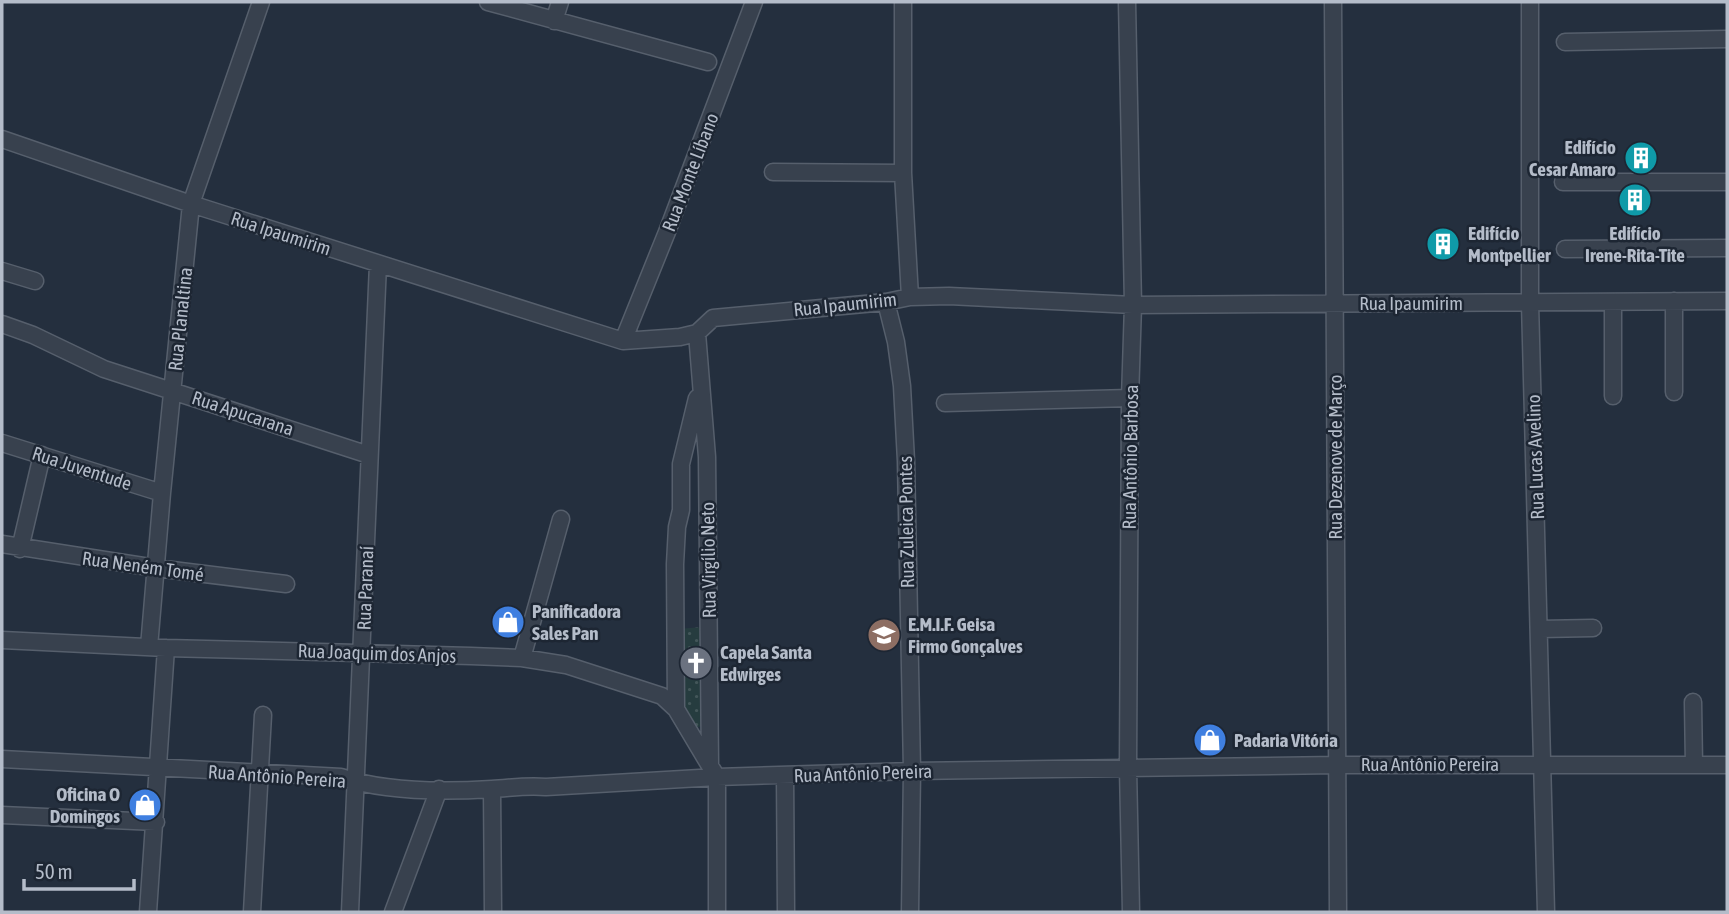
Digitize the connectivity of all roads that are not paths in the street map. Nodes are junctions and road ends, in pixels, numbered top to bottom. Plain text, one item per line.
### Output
1 (261, 2) edge
2 (488, 2) edge
3 (560, 2) edge
4 (754, 2) edge
5 (902, 2) edge
6 (1127, 2) edge
7 (1333, 2) edge
8 (1530, 2) edge
9 (554, 21) junction
10 (1727, 39) edge
11 (1565, 42) dead end
12 (708, 62) dead end
13 (2, 139) edge
14 (773, 172) dead end
15 (903, 173) junction
16 (1563, 182) dead end
17 (1727, 182) edge
18 (191, 204) junction
19 (1727, 248) edge
20 (1565, 249) dead end
21 (378, 264) junction
22 (2, 271) edge
23 (35, 281) dead end
24 (910, 297) junction
25 (1674, 301) junction
26 (1727, 301) edge
27 (886, 302) junction
28 (1613, 302) junction
29 (1334, 303) junction
30 (1530, 303) junction
31 (1133, 305) junction
32 (2, 324) edge
33 (697, 332) junction
34 (623, 341) junction
35 (700, 384) junction
36 (172, 390) junction
37 (1674, 391) dead end
38 (1613, 396) dead end
39 (1130, 398) junction
40 (945, 403) dead end
41 (2, 443) edge
42 (41, 455) junction
43 (369, 455) junction
44 (162, 493) junction
45 (561, 520) dead end
46 (2, 544) edge
47 (20, 549) junction
48 (156, 568) junction
49 (286, 584) dead end
50 (1593, 628) dead end
51 (1540, 629) junction
52 (2, 640) edge
53 (149, 647) junction
54 (166, 648) junction
55 (363, 652) junction
56 (522, 658) junction
57 (1692, 702) dead end
58 (676, 709) junction
59 (263, 715) dead end
60 (2, 760) edge
61 (1544, 764) junction
62 (1338, 765) junction
63 (1694, 765) junction
64 (1727, 765) edge
65 (159, 768) junction
66 (1128, 768) junction
67 (714, 771) junction
68 (912, 771) junction
69 (258, 774) junction
70 (785, 775) junction
71 (357, 783) junction
72 (439, 789) junction
73 (492, 789) junction
74 (2, 815) edge
75 (156, 822) junction
76 (148, 912) edge
77 (252, 912) edge
78 (350, 912) edge
79 (393, 912) edge
80 (493, 912) edge
81 (717, 912) edge
82 (786, 912) edge
83 (910, 912) edge
84 (1130, 912) edge
85 (1338, 912) edge
86 (1546, 912) edge

1 - 18 street, Rua Planaltina
2 - 9 street
3 - 9 street
4 - 34 street, Rua Monte Líbano
5 - 15 street
6 - 31 street, Rua Antônio Barbosa
7 - 29 street, Rua Dezenove de Março
8 - 30 street, Rua Lucas Avelino
9 - 12 street
10 - 11 street
13 - 18 street, Rua Ipaumirim
14 - 15 street
15 - 24 street
16 - 17 street
18 - 21 street, Rua Ipaumirim
18 - 36 street, Rua Planaltina
19 - 20 street
21 - 34 street, Rua Ipaumirim
21 - 43 street, Rua Paranaí
22 - 23 street
24 - 27 street, Rua Ipaumirim
24 - 31 street, Rua Ipaumirim
25 - 26 street, Rua Ipaumirim
25 - 28 street, Rua Ipaumirim
25 - 37 street
27 - 33 street, Rua Ipaumirim
27 - 68 street, Rua Zuleica Pontes
28 - 30 street, Rua Ipaumirim
28 - 38 street
29 - 30 street, Rua Ipaumirim
29 - 31 street, Rua Ipaumirim
29 - 62 street, Rua Dezenove de Março
30 - 51 street, Rua Lucas Avelino
31 - 39 street, Rua Antônio Barbosa
32 - 36 street, Rua Apucarana
33 - 34 street, Rua Ipaumirim
33 - 35 street, Rua Virgílio Neto
35 - 58 street
35 - 67 street, Rua Virgílio Neto
36 - 43 street, Rua Apucarana
36 - 44 street, Rua Planaltina
39 - 40 street
39 - 66 street, Rua Antônio Barbosa
41 - 42 street, Rua Juventude
42 - 44 street, Rua Juventude
42 - 47 street
43 - 55 street, Rua Paranaí
44 - 48 street, Rua Planaltina
45 - 56 street
46 - 47 street, Rua Neném Tomé
47 - 48 street, Rua Neném Tomé
48 - 49 street, Rua Neném Tomé
48 - 53 street, Rua Planaltina
50 - 51 street
51 - 61 street, Rua Lucas Avelino
52 - 53 street, Rua Joaquim dos Anjos
53 - 54 street, Rua Joaquim dos Anjos
54 - 55 street, Rua Joaquim dos Anjos
54 - 65 street
55 - 56 street, Rua Joaquim dos Anjos
55 - 71 street, Rua Paranaí
56 - 58 street, Rua Joaquim dos Anjos
57 - 63 street
58 - 67 street, Rua Joaquim dos Anjos
59 - 69 street
60 - 65 street, Rua Antônio Pereira
61 - 62 street, Rua Antônio Pereira
61 - 63 street, Rua Antônio Pereira
61 - 86 street, Rua Lucas Avelino
62 - 66 street, Rua Antônio Pereira
62 - 85 street, Rua Dezenove de Março
63 - 64 street, Rua Antônio Pereira
65 - 69 street, Rua Antônio Pereira
65 - 75 street
66 - 68 street, Rua Antônio Pereira
66 - 84 street, Rua Antônio Barbosa
67 - 70 street, Rua Antônio Pereira
67 - 73 street, Rua Antônio Pereira
67 - 81 street, Rua Virgílio Neto
68 - 70 street, Rua Antônio Pereira
68 - 83 street, Rua Zuleica Pontes
69 - 71 street, Rua Antônio Pereira
69 - 77 street
70 - 82 street
71 - 72 street, Rua Antônio Pereira
71 - 78 street, Rua Paranaí
72 - 73 street, Rua Antônio Pereira
72 - 79 street
73 - 80 street
74 - 75 street
75 - 76 street

